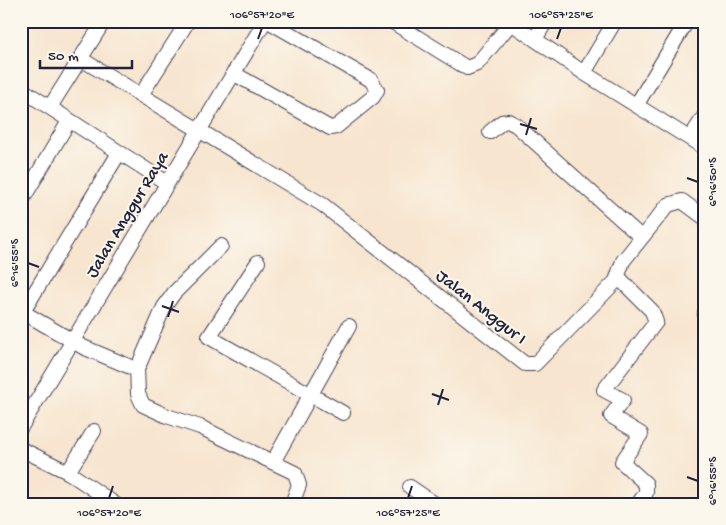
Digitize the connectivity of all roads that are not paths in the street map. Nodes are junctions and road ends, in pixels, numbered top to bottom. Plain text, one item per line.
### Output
1 (104, 21) edge
2 (188, 21) edge
3 (264, 21) edge
4 (268, 21) edge
5 (392, 21) edge
6 (546, 21) edge
7 (615, 21) edge
8 (687, 21) edge
9 (509, 22) edge
10 (535, 38) junction
11 (81, 59) junction
12 (233, 73) junction
13 (584, 73) junction
14 (21, 89) edge
15 (141, 95) junction
16 (637, 104) junction
17 (50, 107) junction
18 (705, 115) edge
19 (69, 122) junction
20 (198, 130) junction
21 (490, 132) dead end
22 (690, 138) junction
23 (705, 148) edge
24 (119, 153) junction
25 (167, 183) junction
26 (21, 202) edge
27 (705, 218) edge
28 (641, 237) junction
29 (221, 246) dead end
30 (258, 262) dead end
31 (618, 277) junction
32 (22, 312) edge
33 (350, 326) dead end
34 (72, 341) junction
35 (137, 367) junction
36 (312, 394) junction
37 (343, 413) dead end
38 (21, 427) edge
39 (94, 431) dead end
40 (21, 449) edge
41 (273, 462) junction
42 (68, 472) junction
43 (410, 487) dead end
44 (115, 504) edge
45 (292, 504) edge
46 (435, 504) edge
47 (638, 504) edge

1 - 11 street
2 - 15 street
3 - 12 street, Jalan Anggur Raya
4 - 12 street
5 - 9 street
6 - 10 street
7 - 13 street
8 - 16 street
9 - 10 street
10 - 13 street
11 - 15 street, Jalan Anggur I
11 - 17 street
12 - 20 street, Jalan Anggur Raya
13 - 16 street
14 - 17 street
15 - 20 street, Jalan Anggur I
16 - 22 street
17 - 19 street
18 - 22 street
19 - 24 street
19 - 26 street
20 - 25 street, Jalan Anggur Raya
20 - 31 street, Jalan Anggur I
21 - 28 street
22 - 23 street
24 - 25 street
24 - 32 street
25 - 34 street, Jalan Anggur Raya
27 - 28 street, Jalan Anggur I
28 - 31 street, Jalan Anggur I
29 - 35 street
30 - 36 street
31 - 47 street
32 - 34 street
33 - 36 street
34 - 35 street
34 - 38 street, Jalan Anggur Raya
35 - 41 street
36 - 37 street
36 - 41 street
39 - 42 street
40 - 42 street
41 - 45 street
42 - 44 street
43 - 46 street

